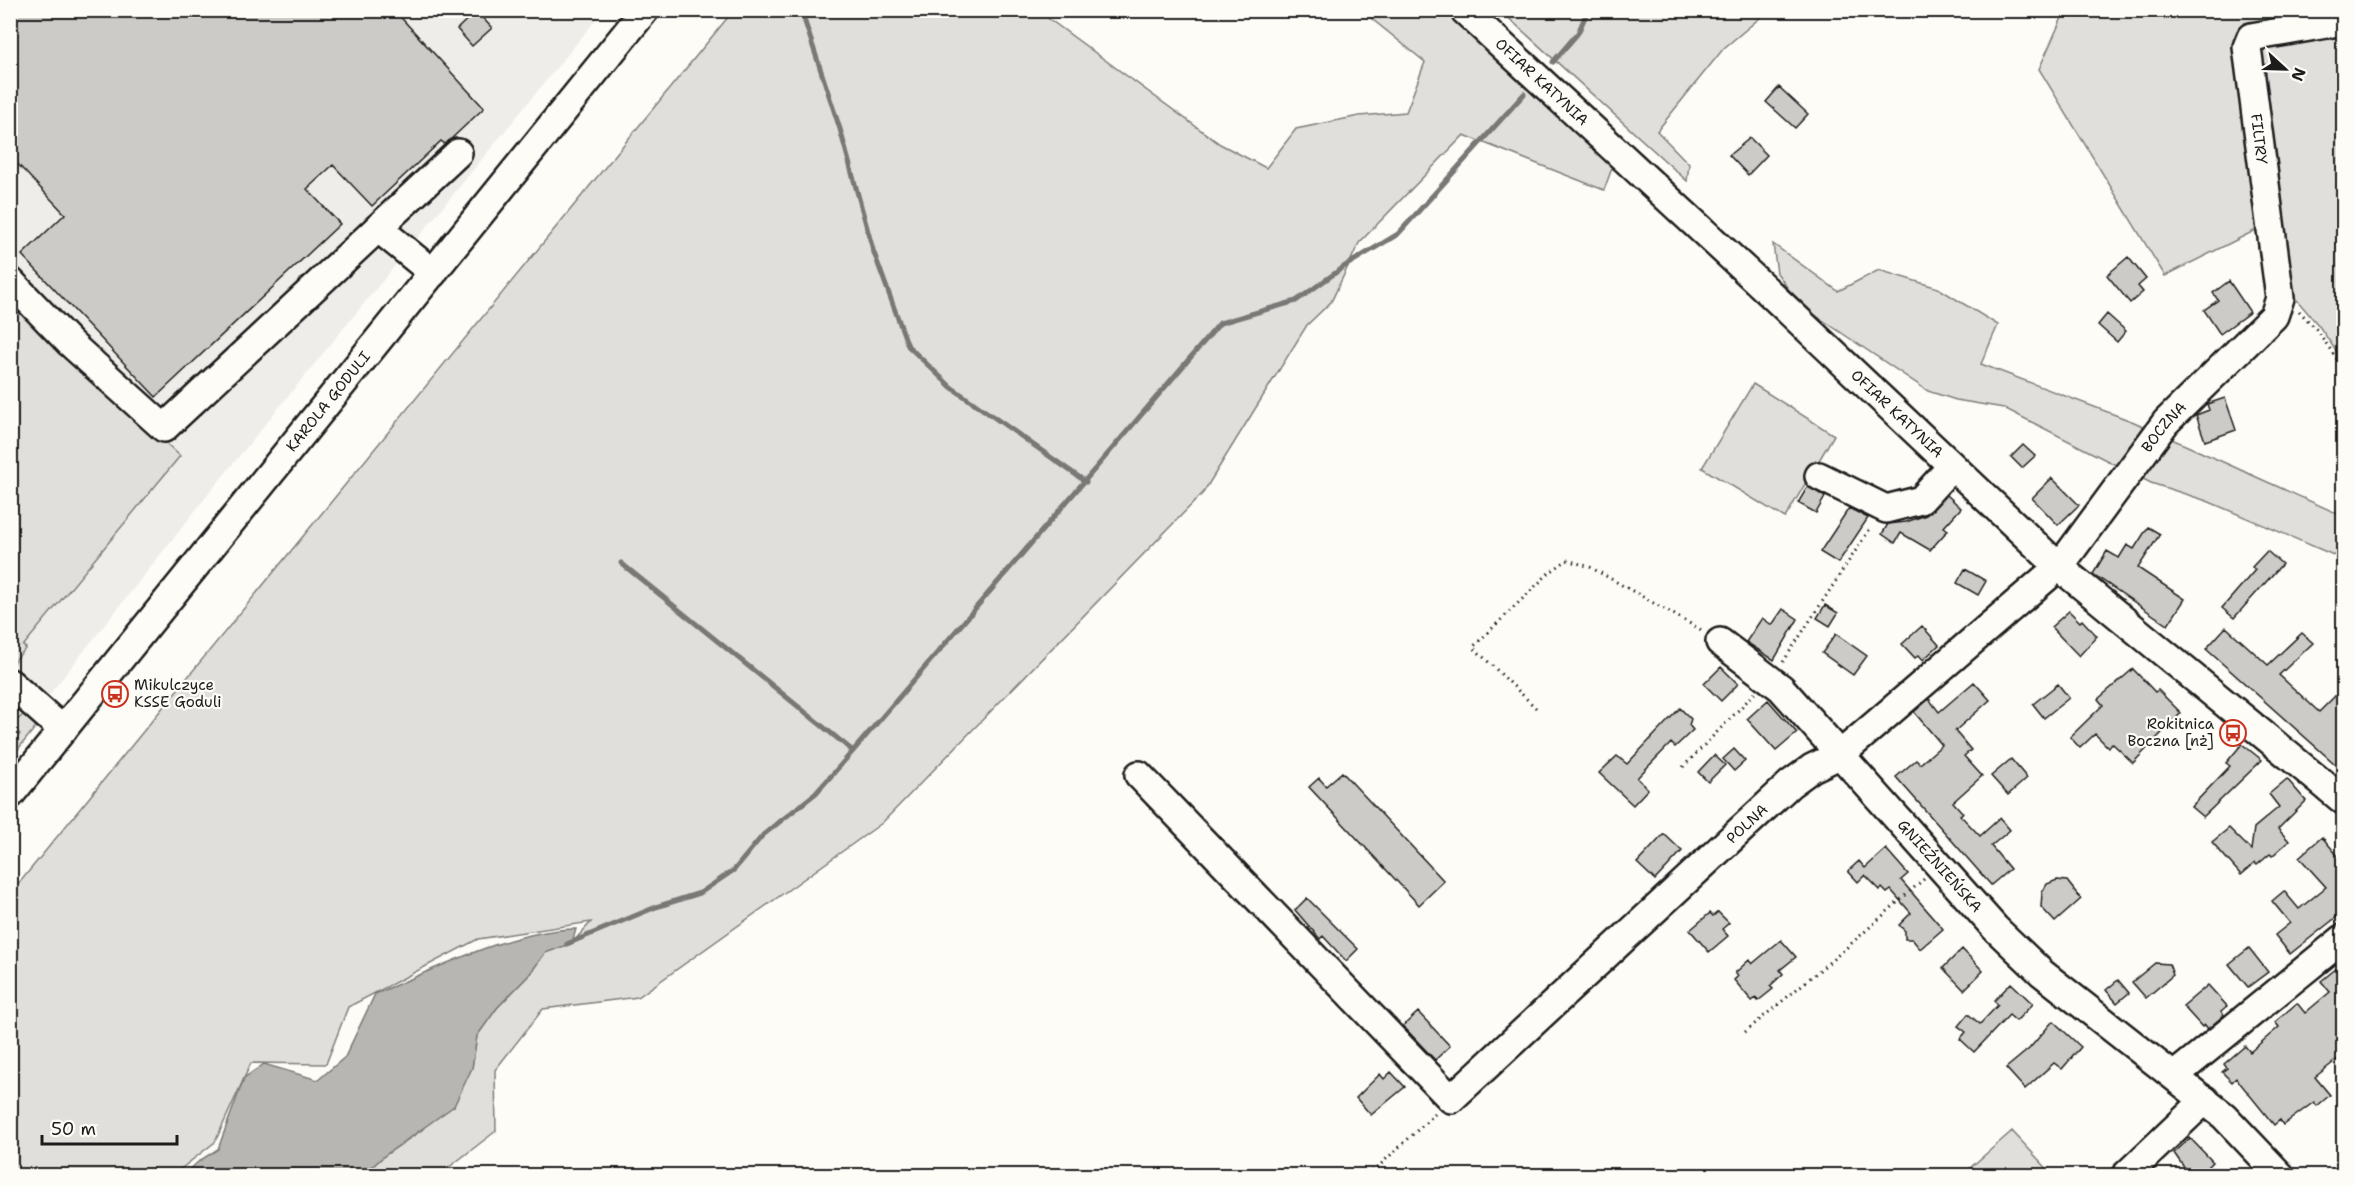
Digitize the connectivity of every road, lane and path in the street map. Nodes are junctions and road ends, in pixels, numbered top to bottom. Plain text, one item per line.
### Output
1 (645, 10) edge
2 (1464, 10) edge
3 (2334, 23) edge
4 (458, 153) dead end
5 (378, 228) junction
6 (433, 273) junction
7 (10, 281) edge
8 (2280, 298) junction
9 (2343, 369) edge
10 (1951, 467) junction
11 (1819, 476) dead end
12 (1886, 509) junction
13 (2058, 566) junction
14 (1720, 642) joint
15 (1769, 678) junction
16 (10, 684) edge
17 (1536, 708) dead end
18 (63, 730) junction
19 (1840, 754) junction
20 (1683, 767) dead end
21 (1139, 775) dead end
22 (10, 795) edge
23 (2343, 801) edge
24 (1940, 864) junction
25 (2343, 938) edge
26 (1745, 1032) dead end
27 (2174, 1076) junction
28 (1451, 1099) junction
29 (2205, 1100) junction
30 (1368, 1176) edge
31 (2125, 1176) edge
32 (2282, 1176) edge

1 - 6 street, KAROLA GODULI
2 - 10 street, OFIAR KATYNIA
3 - 8 street, FILTRY
4 - 5 street
5 - 6 street
5 - 7 street
6 - 18 street, KAROLA GODULI
8 - 9 path
8 - 13 street, BOCZNA
10 - 12 street
10 - 13 street, OFIAR KATYNIA
11 - 12 street
12 - 15 path
13 - 19 street, POLNA
13 - 23 street, OFIAR KATYNIA
14 - 15 street, GNIEŹNIEŃSKA
14 - 17 path
15 - 19 street, GNIEŹNIEŃSKA
15 - 20 path
16 - 18 street
18 - 22 street, KAROLA GODULI
19 - 24 street, GNIEŹNIEŃSKA
19 - 28 street, POLNA
21 - 28 street
24 - 26 path
24 - 27 street, GNIEŹNIEŃSKA
25 - 27 street
27 - 29 street, GNIEŹNIEŃSKA
28 - 30 path
29 - 31 street
29 - 32 street, GNIEŹNIEŃSKA

